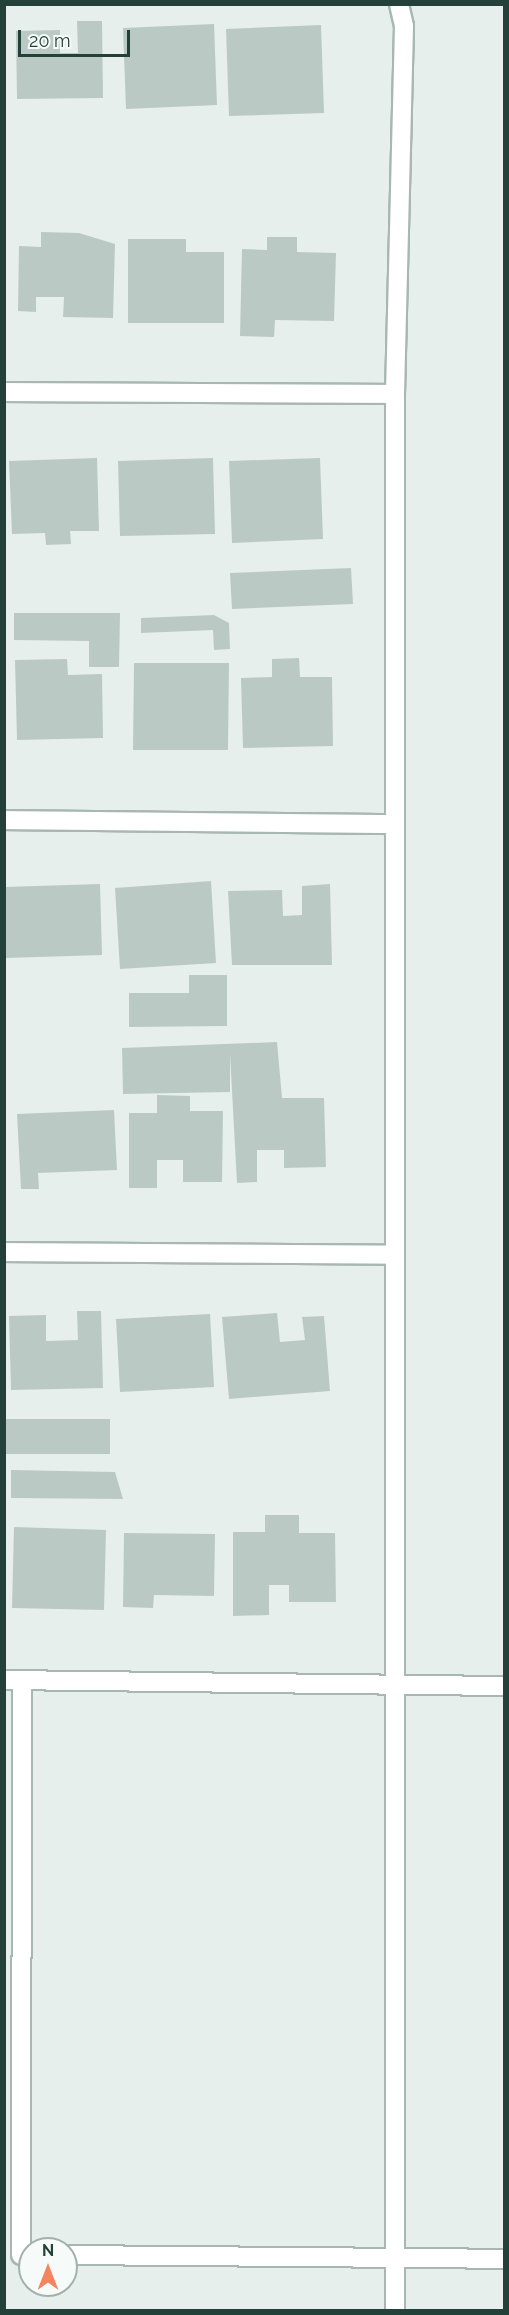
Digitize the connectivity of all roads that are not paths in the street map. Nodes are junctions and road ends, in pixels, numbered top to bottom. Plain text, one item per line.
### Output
1 (399, 4) edge
2 (4, 392) edge
3 (395, 394) junction
4 (4, 820) edge
5 (395, 824) junction
6 (4, 1252) edge
7 (395, 1255) junction
8 (13, 1681) edge
9 (395, 1684) junction
10 (504, 1686) edge
11 (18, 2255) edge
12 (78, 2255) edge
13 (395, 2257) junction
14 (504, 2259) edge
15 (395, 2310) edge

1 - 3 street
2 - 3 street
3 - 5 street
4 - 5 street
5 - 7 street
6 - 7 street
7 - 9 street
8 - 9 street
8 - 11 street
9 - 10 street
9 - 13 street
12 - 13 street
13 - 14 street
13 - 15 street

